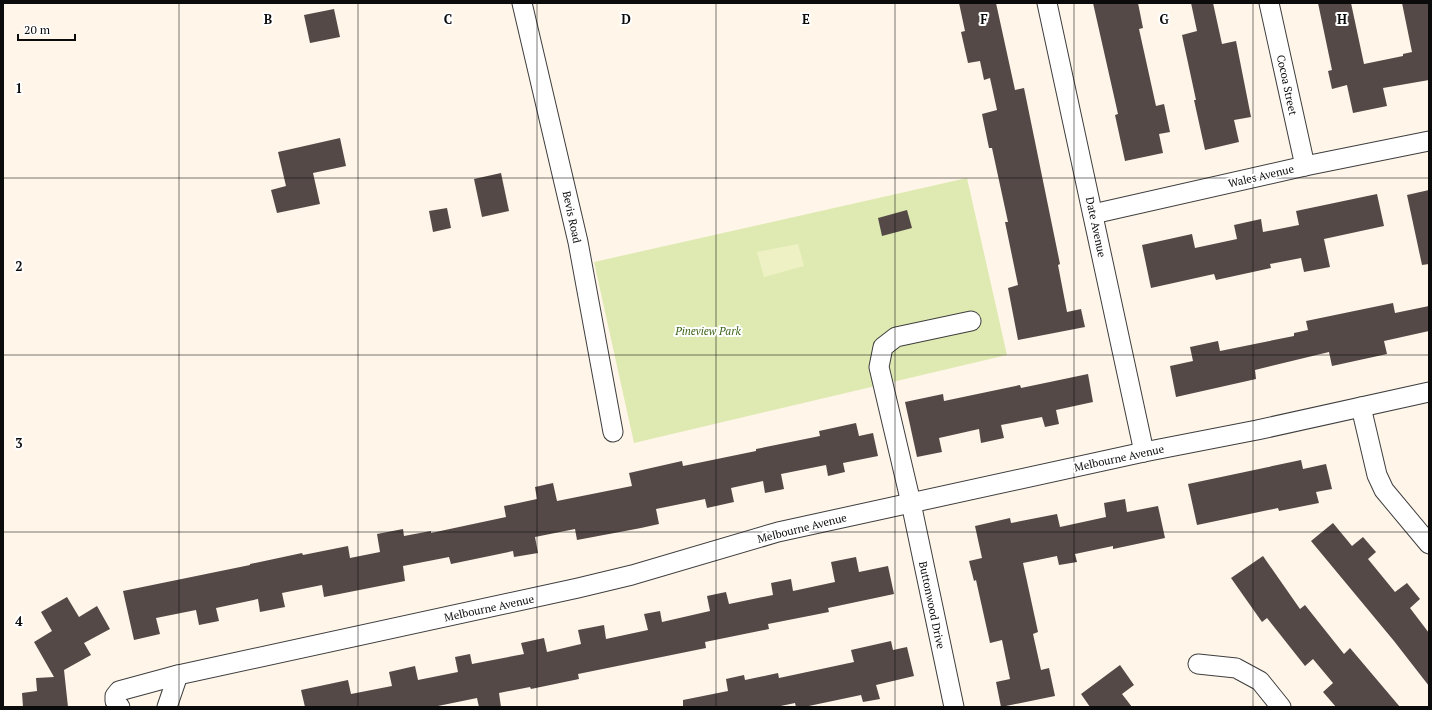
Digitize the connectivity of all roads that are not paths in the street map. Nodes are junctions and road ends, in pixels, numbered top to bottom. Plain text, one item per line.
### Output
1 (522, 3) edge
2 (1047, 3) edge
3 (1269, 3) edge
4 (1429, 141) edge
5 (1305, 166) junction
6 (1093, 214) junction
7 (971, 321) dead end
8 (1429, 392) edge
9 (1361, 407) junction
10 (613, 432) dead end
11 (1144, 452) junction
12 (910, 502) junction
13 (1429, 544) edge
14 (1198, 664) dead end
15 (178, 675) junction
16 (120, 707) edge
17 (167, 707) edge
18 (954, 707) edge
19 (1281, 707) edge

1 - 10 street, Bevis Road
2 - 6 street, Date Avenue
3 - 5 street, Cocoa Street
4 - 5 street, Wales Avenue
5 - 6 street, Wales Avenue
6 - 11 street, Date Avenue
7 - 12 street, Buttonwood Drive
8 - 9 street, Melbourne Avenue
9 - 11 street, Melbourne Avenue
9 - 13 street
11 - 12 street, Melbourne Avenue
12 - 15 street, Melbourne Avenue
12 - 18 street, Buttonwood Drive
14 - 19 street
15 - 16 street, Melbourne Avenue
15 - 17 street

